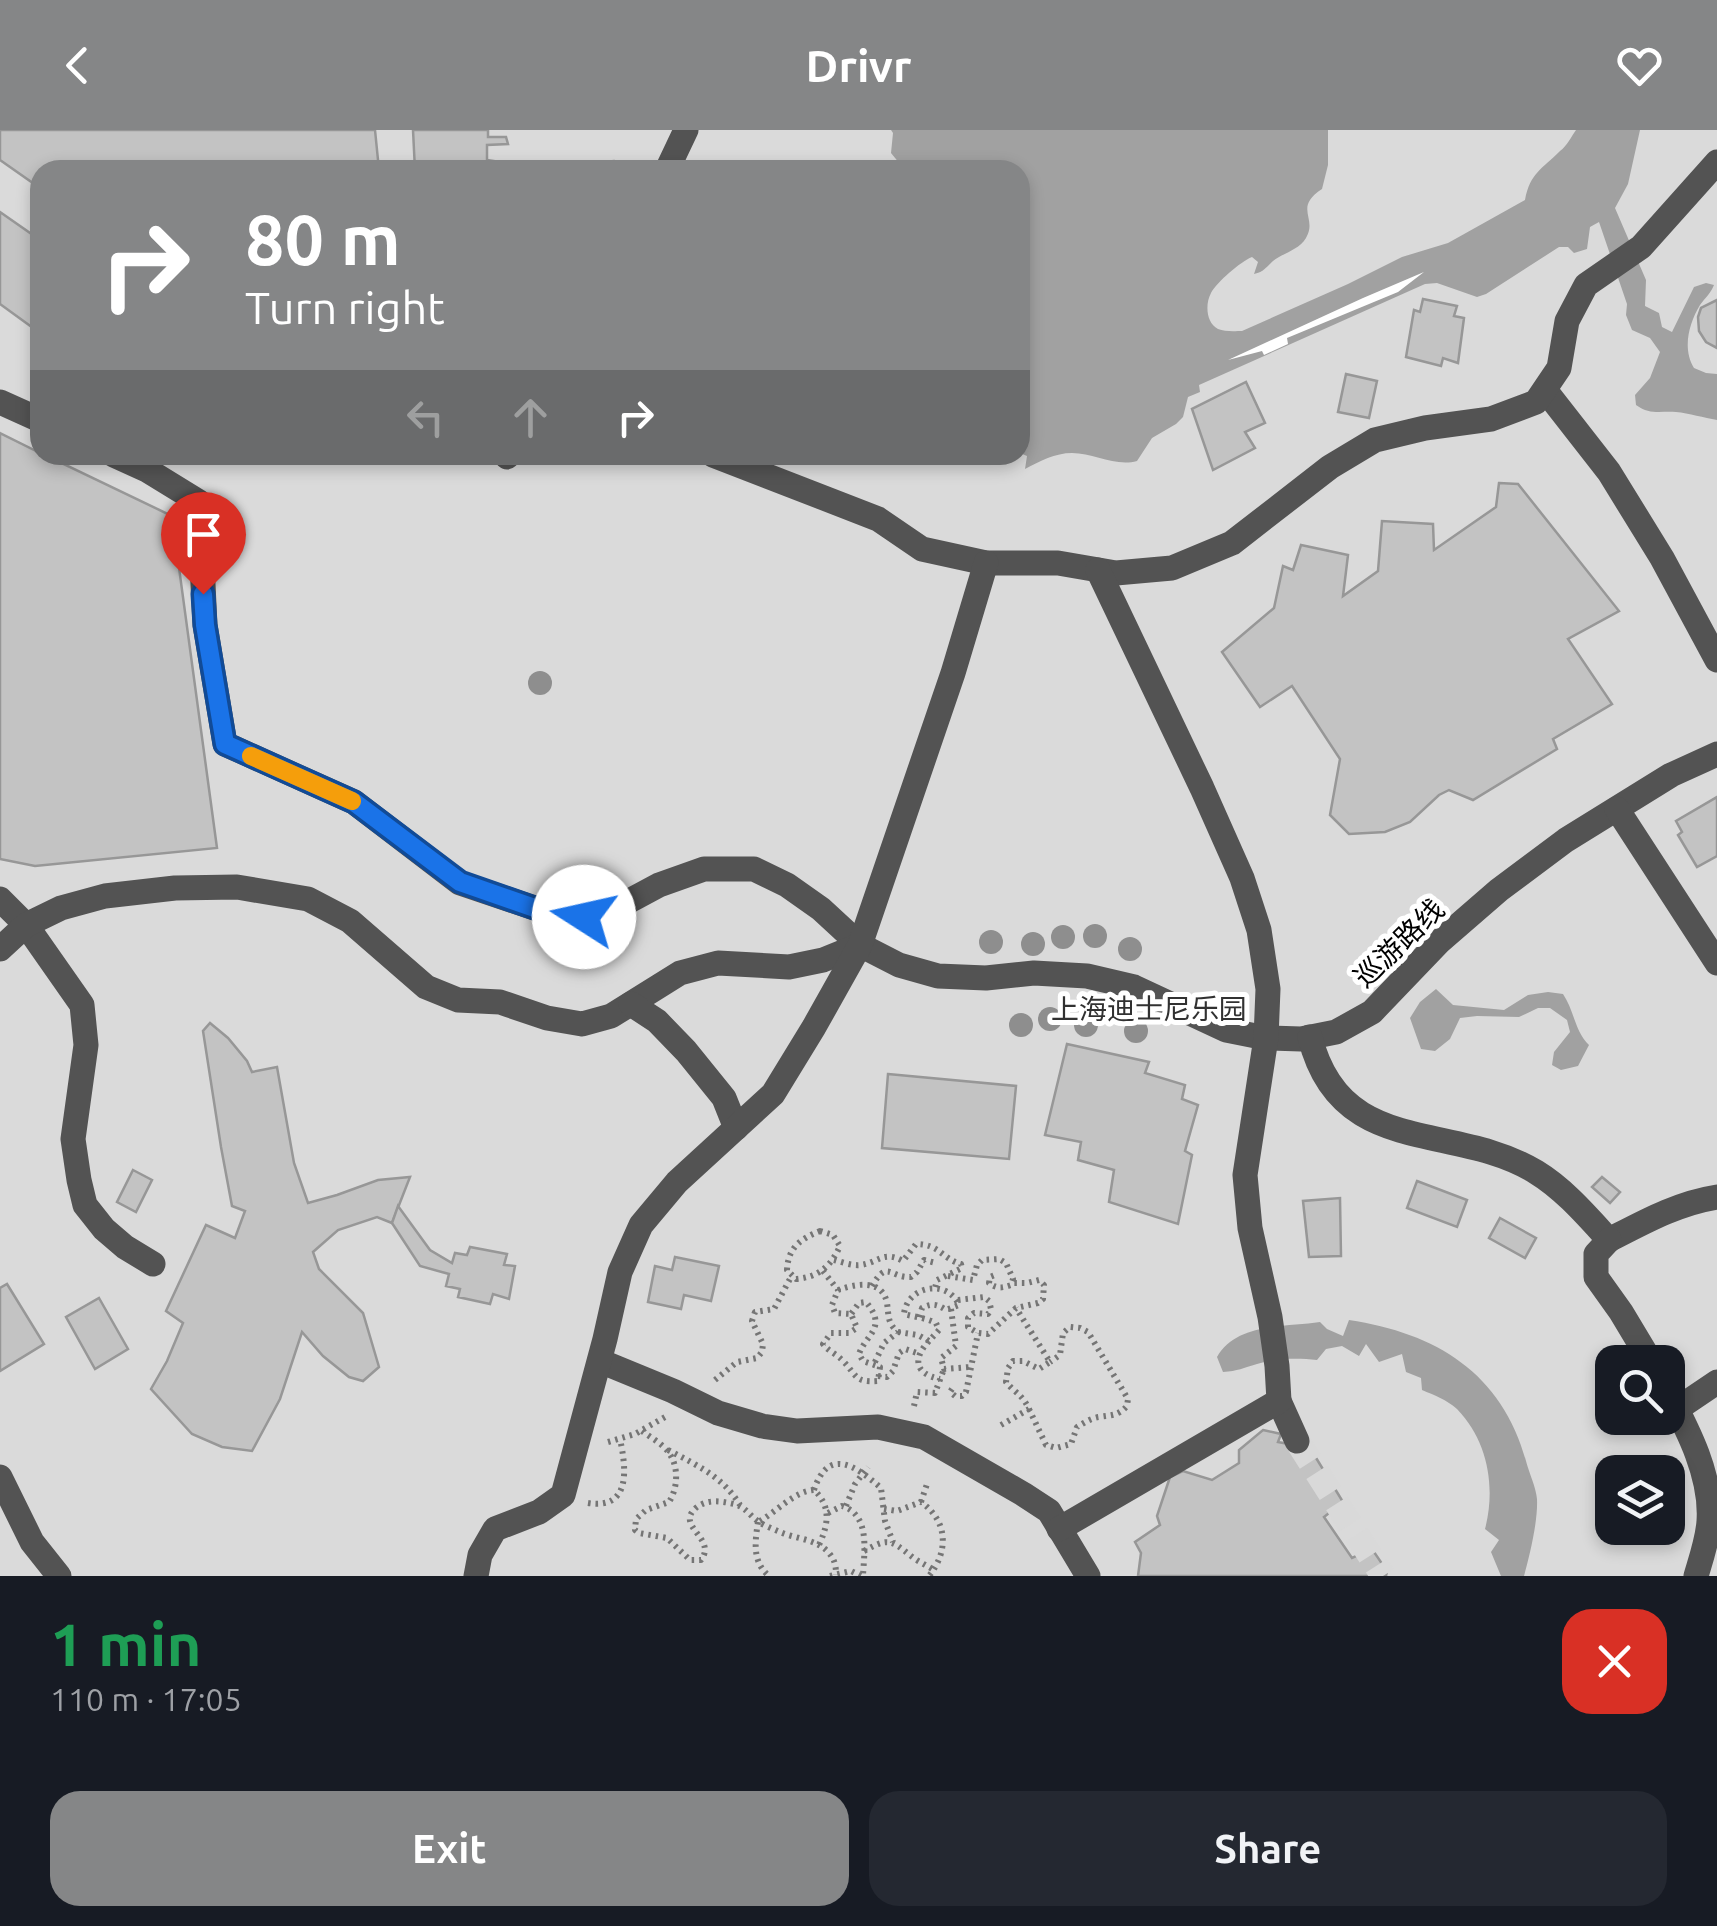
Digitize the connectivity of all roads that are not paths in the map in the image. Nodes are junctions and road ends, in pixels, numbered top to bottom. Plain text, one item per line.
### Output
1 (686, 130) edge
2 (672, 160) edge
3 (1717, 162) edge
4 (1544, 390) junction
5 (0, 402) edge
6 (30, 416) edge
7 (136, 465) edge
8 (740, 465) edge
9 (986, 562) junction
10 (1098, 570) junction
11 (1717, 660) edge
12 (1717, 754) edge
13 (1617, 808) junction
14 (0, 898) edge
15 (26, 925) junction
16 (860, 945) junction
17 (0, 949) edge
18 (1717, 963) edge
19 (631, 1004) junction
20 (1266, 1038) junction
21 (1310, 1038) junction
22 (736, 1128) junction
23 (1717, 1197) edge
24 (1609, 1240) junction
25 (153, 1264) dead end
26 (1641, 1345) edge
27 (600, 1361) junction
28 (1717, 1382) edge
29 (1685, 1395) edge
30 (1279, 1401) junction
31 (1685, 1425) edge
32 (1297, 1440) tunnel mouth
33 (4, 1484) edge
34 (1059, 1529) junction
35 (59, 1576) edge
36 (476, 1576) edge
37 (1088, 1576) edge
38 (1696, 1576) edge

1 - 2 street
3 - 4 street
4 - 10 street
4 - 11 street
5 - 6 street
7 - 16 street, 巡游路线
8 - 9 street
9 - 10 street
9 - 16 street
10 - 20 street
12 - 13 street, 巡游路线
13 - 18 street
13 - 21 street, 巡游路线
14 - 15 street
15 - 17 street
15 - 19 street
15 - 25 street
16 - 19 street
16 - 20 street, 巡游路线
16 - 22 street
19 - 22 street
20 - 21 street, 巡游路线
20 - 30 street
21 - 24 street
22 - 27 street
23 - 24 street
24 - 26 street
27 - 34 street
27 - 36 street
28 - 29 street
30 - 32 street
30 - 34 street
31 - 38 street
33 - 35 street
34 - 37 street

